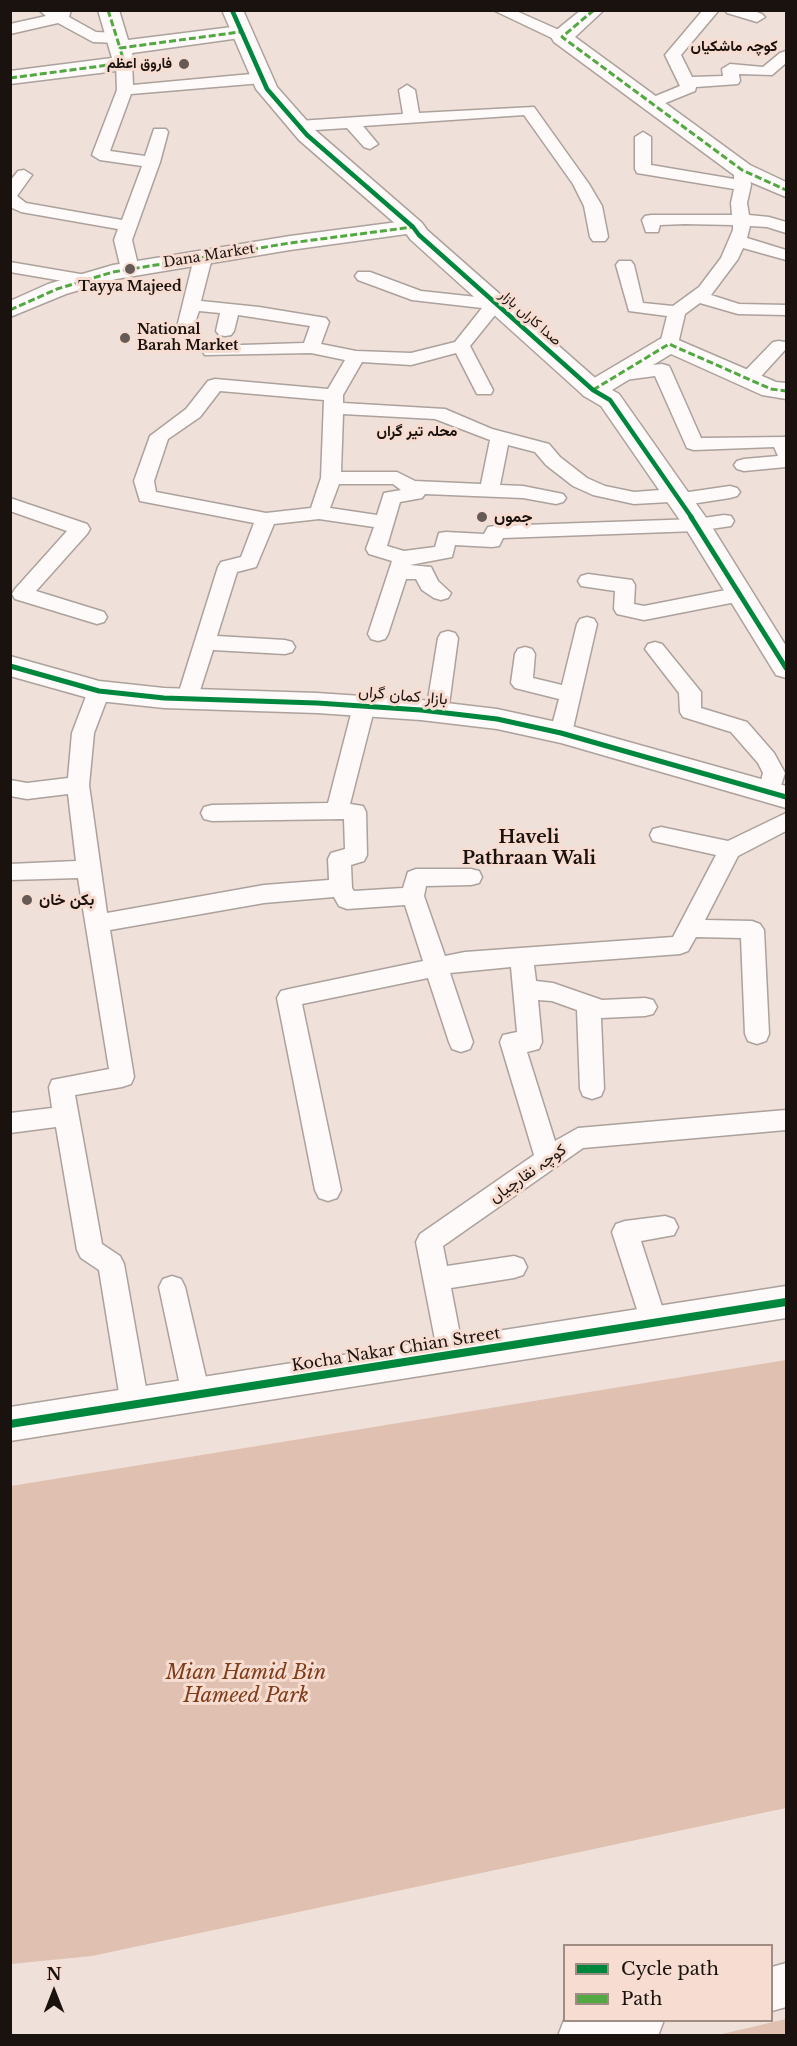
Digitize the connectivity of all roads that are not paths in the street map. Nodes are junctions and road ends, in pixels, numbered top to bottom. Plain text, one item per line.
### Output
1 (108, 10) edge
2 (500, 10) edge
3 (594, 10) edge
4 (712, 10) edge
5 (732, 10) edge
6 (57, 13) edge
7 (758, 16) dead end
8 (236, 21) edge
9 (10, 29) edge
10 (562, 37) junction
11 (120, 50) junction
12 (786, 56) edge
13 (10, 78) edge
14 (262, 78) junction
15 (686, 82) junction
16 (125, 90) junction
17 (407, 90) dead end
18 (477, 96) dead end
19 (652, 103) junction
20 (482, 113) junction
21 (412, 117) junction
22 (350, 121) junction
23 (299, 126) junction
24 (160, 132) dead end
25 (643, 137) dead end
26 (370, 144) dead end
27 (152, 162) junction
28 (24, 175) dead end
29 (742, 177) junction
30 (786, 190) edge
31 (10, 193) edge
32 (10, 200) edge
33 (740, 220) junction
34 (128, 226) junction
35 (414, 227) junction
36 (652, 228) dead end
37 (786, 228) edge
38 (599, 237) dead end
39 (736, 240) junction
40 (786, 255) edge
41 (203, 258) junction
42 (625, 265) dead end
43 (10, 267) edge
44 (130, 269) junction
45 (364, 276) dead end
46 (86, 280) junction
47 (697, 297) junction
48 (495, 304) junction
49 (192, 305) junction
50 (230, 309) junction
51 (10, 310) edge
52 (786, 310) edge
53 (677, 312) junction
54 (186, 327) dead end
55 (225, 331) dead end
56 (669, 344) junction
57 (461, 346) junction
58 (779, 346) dead end
59 (311, 348) junction
60 (211, 351) dead end
61 (256, 351) junction
62 (356, 356) junction
63 (617, 375) junction
64 (748, 379) junction
65 (247, 388) junction
66 (484, 390) dead end
67 (593, 390) junction
68 (786, 391) edge
69 (334, 402) junction
70 (500, 437) junction
71 (786, 453) edge
72 (786, 461) edge
73 (744, 465) dead end
74 (331, 478) junction
75 (410, 487) junction
76 (489, 490) junction
77 (730, 492) dead end
78 (556, 498) dead end
79 (676, 498) junction
80 (10, 504) edge
81 (318, 513) junction
82 (266, 519) junction
83 (724, 521) dead end
84 (385, 522) junction
85 (697, 525) junction
86 (400, 565) junction
87 (588, 581) dead end
88 (441, 593) dead end
89 (741, 594) junction
90 (97, 617) dead end
91 (588, 624) dead end
92 (378, 634) dead end
93 (448, 638) dead end
94 (204, 642) junction
95 (285, 647) dead end
96 (655, 649) dead end
97 (525, 654) dead end
98 (10, 666) edge
99 (786, 668) edge
100 (99, 691) junction
101 (571, 694) junction
102 (188, 698) junction
103 (364, 706) junction
104 (437, 712) junction
105 (561, 733) junction
106 (78, 785) junction
107 (10, 788) edge
108 (778, 794) edge
109 (338, 811) junction
110 (212, 813) dead end
111 (786, 821) edge
112 (661, 835) dead end
113 (730, 850) junction
114 (88, 869) junction
115 (10, 872) edge
116 (471, 877) dead end
117 (341, 888) junction
118 (413, 896) junction
119 (97, 923) junction
120 (689, 928) junction
121 (522, 957) junction
122 (437, 968) junction
123 (525, 989) junction
124 (589, 1005) junction
125 (645, 1006) dead end
126 (757, 1034) dead end
127 (461, 1042) dead end
128 (591, 1089) dead end
129 (66, 1116) junction
130 (786, 1120) edge
131 (10, 1123) edge
132 (548, 1160) junction
133 (328, 1190) dead end
134 (664, 1227) dead end
135 (514, 1267) dead end
136 (436, 1279) junction
137 (172, 1287) dead end
138 (786, 1302) edge
139 (654, 1322) junction
140 (451, 1355) junction
141 (196, 1395) junction
142 (135, 1405) junction
143 (10, 1424) edge
144 (634, 2022) edge
145 (580, 2036) edge

1 - 11 street
2 - 10 lane
3 - 10 street
4 - 15 lane
5 - 7 lane
6 - 9 lane
6 - 11 lane
8 - 11 street
8 - 14 street, صدا کاراں بازار
10 - 19 street
11 - 13 street
11 - 16 lane
12 - 15 lane
14 - 16 lane
14 - 23 street, صدا کاراں بازار
15 - 19 lane
16 - 27 lane
17 - 21 lane
18 - 20 lane
19 - 29 street
20 - 21 lane
20 - 38 lane
21 - 22 lane
22 - 23 lane
22 - 26 lane
23 - 35 street, صدا کاراں بازار
24 - 27 lane
25 - 29 lane
27 - 34 lane
28 - 31 lane
29 - 30 street
29 - 33 lane
32 - 34 lane
33 - 36 lane
33 - 37 lane
33 - 39 lane
34 - 44 lane
35 - 41 street, Dana Market
35 - 48 street, صدا کاراں بازار
39 - 40 lane
39 - 47 lane
41 - 44 street, Dana Market
41 - 49 lane
42 - 53 lane
43 - 46 lane
44 - 46 street, Dana Market
45 - 48 lane
46 - 51 street, Dana Market
47 - 52 lane
47 - 53 lane
48 - 57 lane
48 - 67 street, صدا کاراں بازار
49 - 50 lane
49 - 54 lane
50 - 55 lane
50 - 59 lane
53 - 56 lane
56 - 63 street
56 - 64 street
57 - 62 lane
57 - 66 lane
58 - 64 lane
59 - 61 lane
59 - 62 lane
60 - 61 lane
61 - 65 lane
62 - 69 lane
63 - 67 street
63 - 71 lane
64 - 68 street
65 - 69 lane
65 - 82 lane
67 - 79 street, صدا کاراں بازار
69 - 70 lane
69 - 74 lane
70 - 76 lane
70 - 79 lane
72 - 73 lane
74 - 75 lane
74 - 81 lane
75 - 76 lane
75 - 84 lane
76 - 78 lane
77 - 79 lane
79 - 85 street, صدا کاراں بازار
80 - 90 lane
81 - 82 lane
81 - 84 lane
82 - 94 lane
83 - 85 lane
84 - 86 lane
85 - 86 lane
85 - 89 street, صدا کاراں بازار
86 - 88 lane
86 - 92 lane
87 - 89 lane
89 - 99 street, صدا کاراں بازار
91 - 101 lane
93 - 104 lane
94 - 95 lane
94 - 102 lane
96 - 108 lane
97 - 101 lane
98 - 100 street, بازار کمان گراں
100 - 102 street, بازار کمان گراں
100 - 106 lane
101 - 105 lane
102 - 103 street, بازار کمان گراں
103 - 104 street, بازار کمان گراں
103 - 109 lane
104 - 105 street, بازار کمان گراں
105 - 108 street, بازار کمان گراں
106 - 107 lane
106 - 114 lane
109 - 110 lane
109 - 117 lane
111 - 113 lane
112 - 113 lane
113 - 120 lane
114 - 115 lane
114 - 119 lane
116 - 118 lane
117 - 118 lane
117 - 119 lane
118 - 122 lane
119 - 129 lane
120 - 121 lane
120 - 126 lane
121 - 122 lane
121 - 123 lane
122 - 127 lane
122 - 133 lane
123 - 124 lane
123 - 132 lane
124 - 125 lane
124 - 128 lane
129 - 131 lane
129 - 142 lane
130 - 132 lane, کوچہ نقارچیاں
132 - 136 lane, کوچہ نقارچیاں
134 - 139 lane
135 - 136 lane
136 - 140 lane, کوچہ نقارچیاں
137 - 141 lane
138 - 139 street, Kocha Nakar Chian Street
139 - 140 street, Kocha Nakar Chian Street
140 - 141 street, Kocha Nakar Chian Street
141 - 142 street, Kocha Nakar Chian Street
142 - 143 street, Kocha Nakar Chian Street
144 - 145 street

